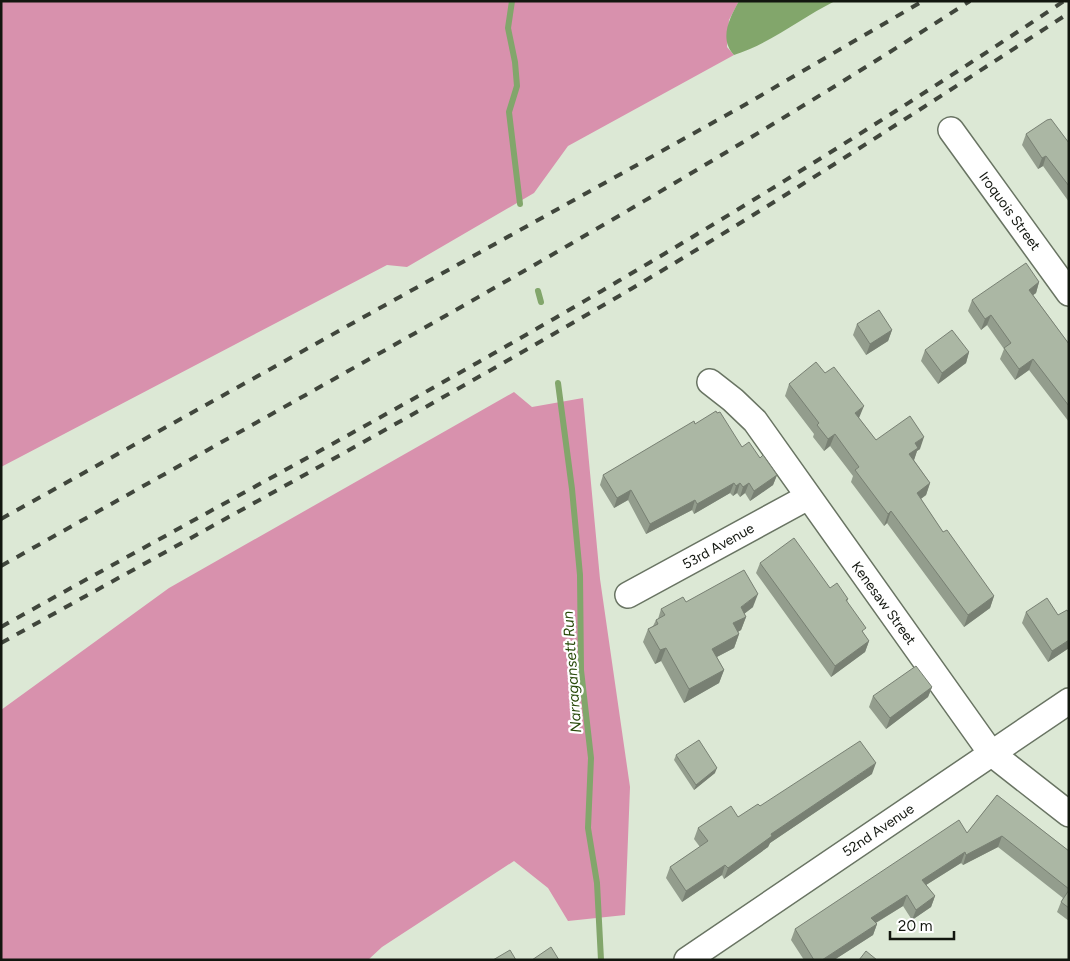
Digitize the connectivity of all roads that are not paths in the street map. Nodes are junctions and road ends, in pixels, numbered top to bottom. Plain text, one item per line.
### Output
1 (951, 130) dead end
2 (1069, 293) edge
3 (710, 382) dead end
4 (808, 497) junction
5 (628, 595) dead end
6 (1069, 701) edge
7 (991, 753) junction
8 (1069, 814) edge
9 (701, 956) edge

1 - 2 street, Iroquois Street
3 - 4 street, Kenesaw Street
4 - 5 street, 53rd Avenue
4 - 7 street, Kenesaw Street
6 - 7 street, 52nd Avenue
7 - 8 street, Kenesaw Street
7 - 9 street, 52nd Avenue

